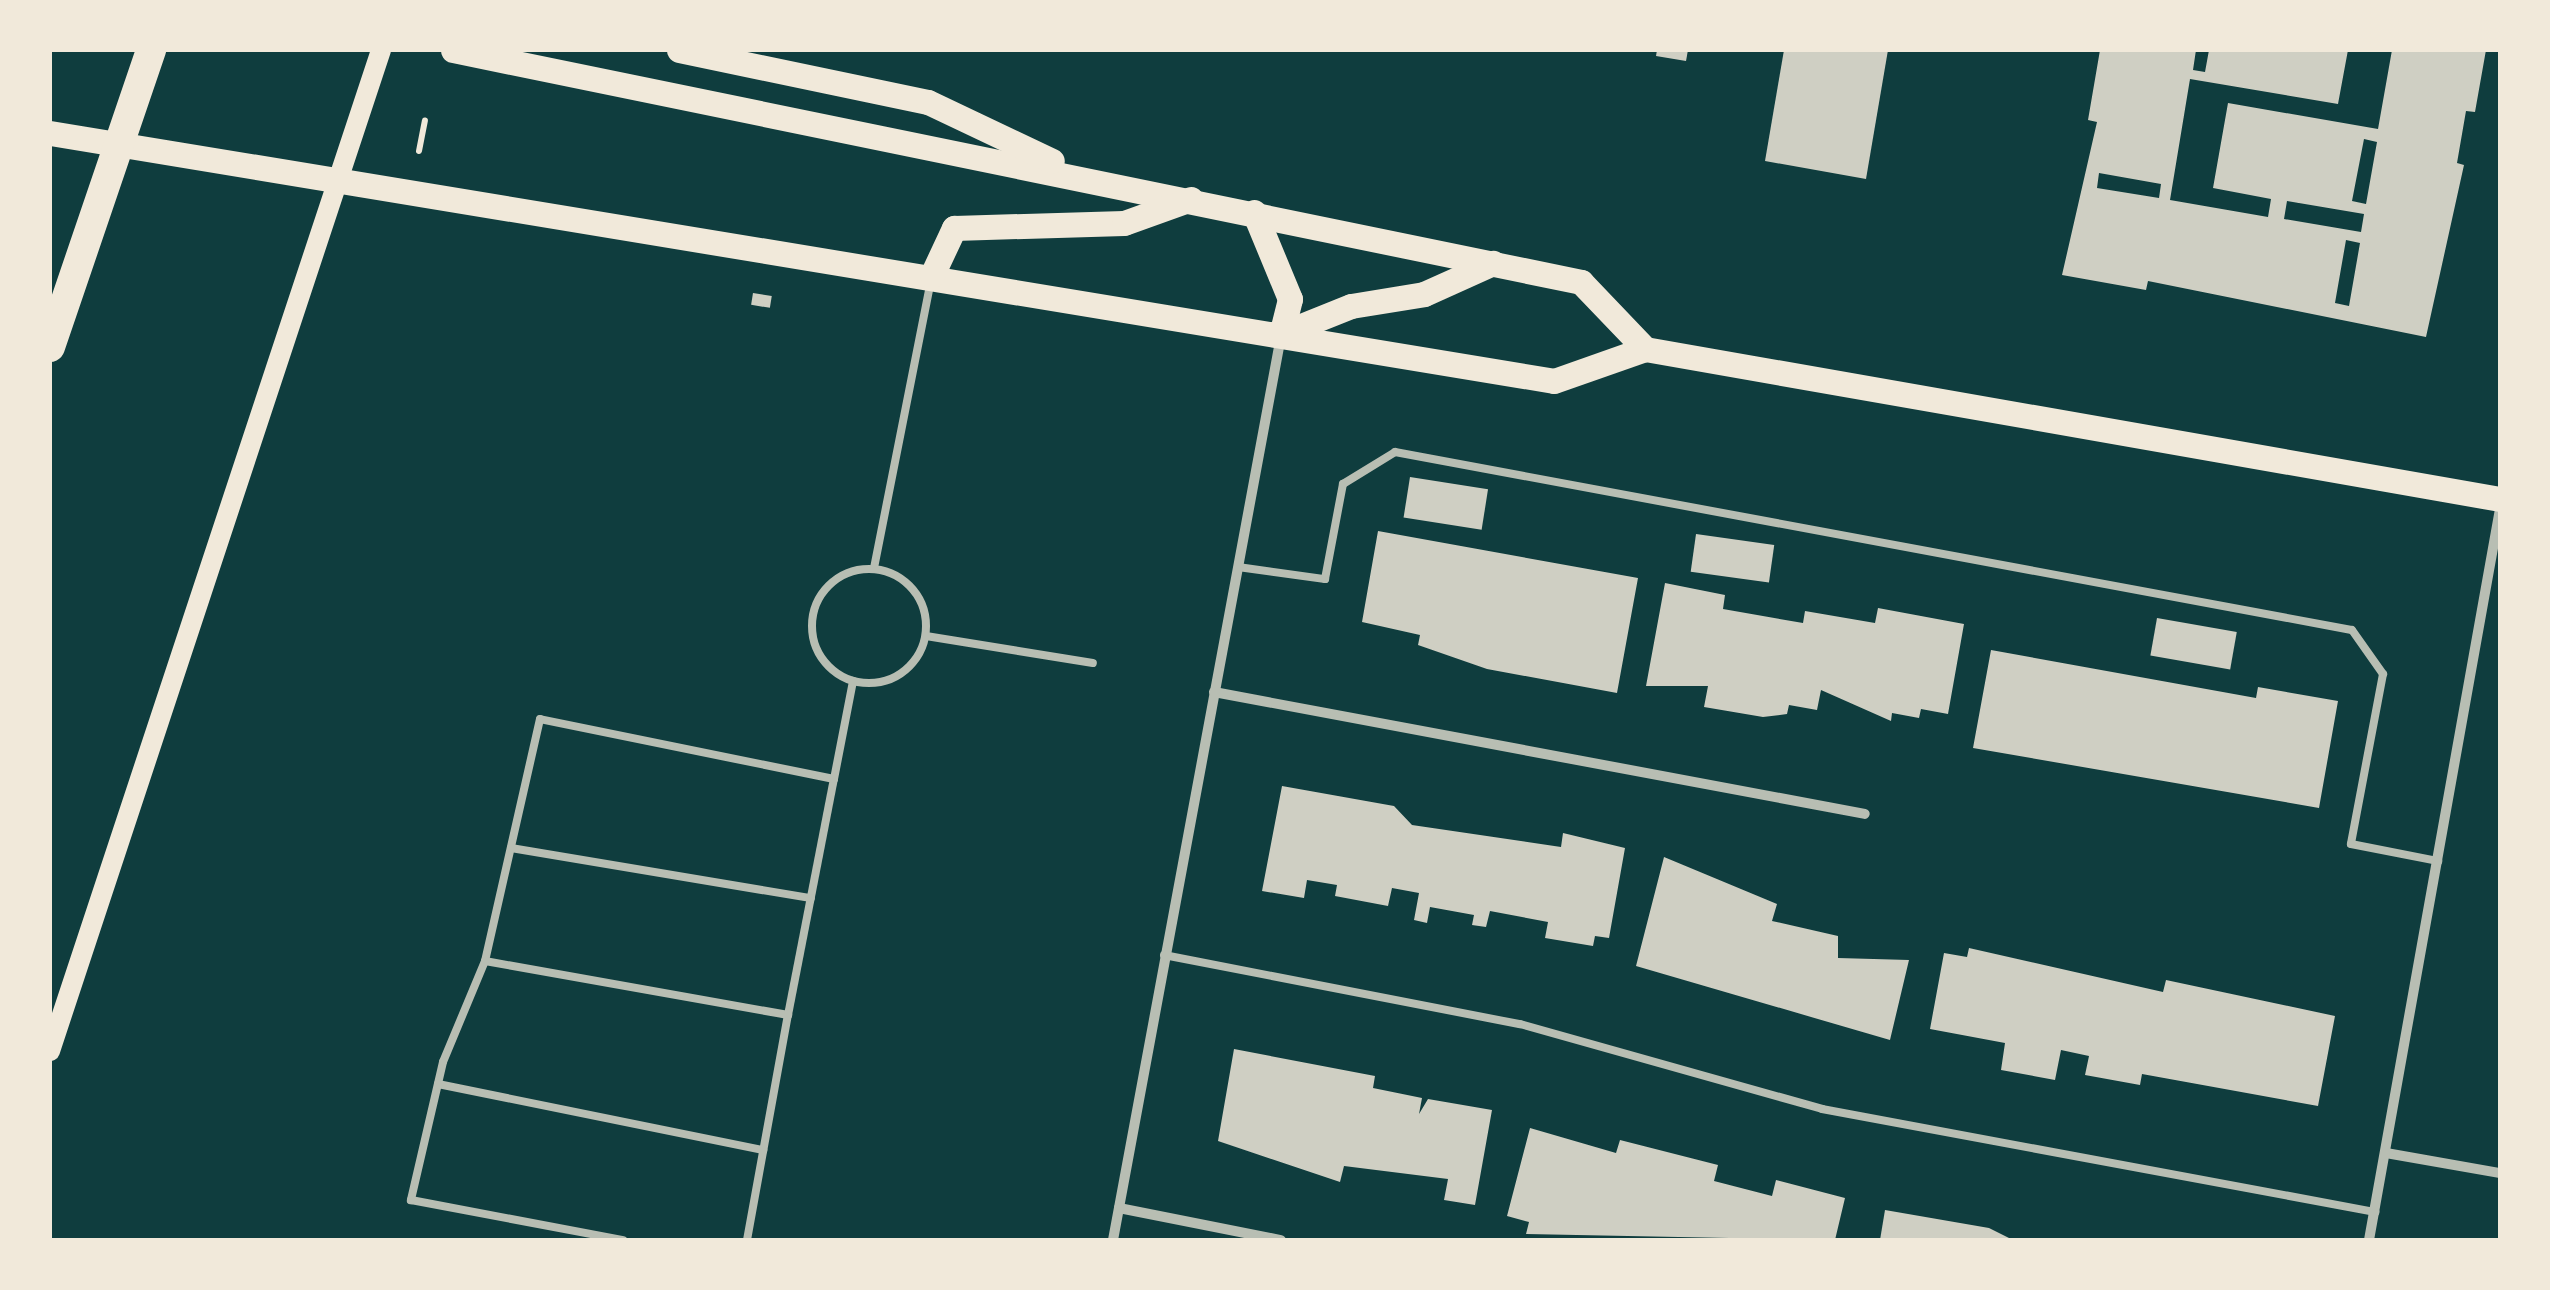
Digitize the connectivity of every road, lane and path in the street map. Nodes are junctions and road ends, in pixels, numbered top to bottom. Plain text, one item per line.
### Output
1 (151, 50) edge
2 (380, 50) edge
3 (454, 50) edge
4 (679, 50) edge
5 (424, 121) dead end
6 (50, 132) edge
7 (418, 152) dead end
8 (1088, 178) junction
9 (340, 180) junction
10 (1190, 199) junction
11 (1254, 212) junction
12 (1493, 263) junction
13 (932, 275) junction
14 (1281, 334) junction
15 (50, 346) edge
16 (1646, 349) junction
17 (2500, 500) edge
18 (2500, 509) edge
19 (1238, 566) junction
20 (874, 568) junction
21 (926, 636) junction
22 (1094, 663) dead end
23 (853, 682) junction
24 (1214, 692) junction
25 (834, 779) junction
26 (1865, 814) dead end
27 (511, 848) junction
28 (2438, 861) junction
29 (811, 898) junction
30 (1164, 955) junction
31 (485, 961) junction
32 (788, 1015) junction
33 (50, 1051) edge
34 (438, 1084) junction
35 (763, 1150) junction
36 (2386, 1153) junction
37 (2500, 1173) edge
38 (1119, 1208) junction
39 (2374, 1212) junction
40 (622, 1240) edge
41 (747, 1240) edge
42 (1114, 1240) edge
43 (1281, 1240) edge
44 (2369, 1240) edge

1 - 15 highway
2 - 9 main road
3 - 8 main road
4 - 8 main road
5 - 7 path
6 - 9 main road
8 - 10 main road
9 - 13 main road
9 - 33 main road
10 - 11 main road
10 - 13 main road
11 - 12 main road
11 - 14 main road
12 - 14 main road
12 - 16 main road
13 - 14 main road
13 - 20 lane
14 - 16 main road
14 - 19 street
16 - 17 main road
18 - 28 street
19 - 24 street
19 - 28 lane
20 - 21 lane
20 - 23 lane
21 - 22 lane
21 - 23 lane
23 - 25 lane
24 - 26 street
24 - 30 street
25 - 27 lane
25 - 29 lane
27 - 29 lane
27 - 31 lane
28 - 36 street
29 - 32 lane
30 - 38 street
30 - 39 lane
31 - 32 lane
31 - 34 lane
32 - 35 lane
34 - 35 lane
34 - 40 lane
35 - 41 lane
36 - 37 street
36 - 39 street
38 - 42 street
38 - 43 street
39 - 44 street

